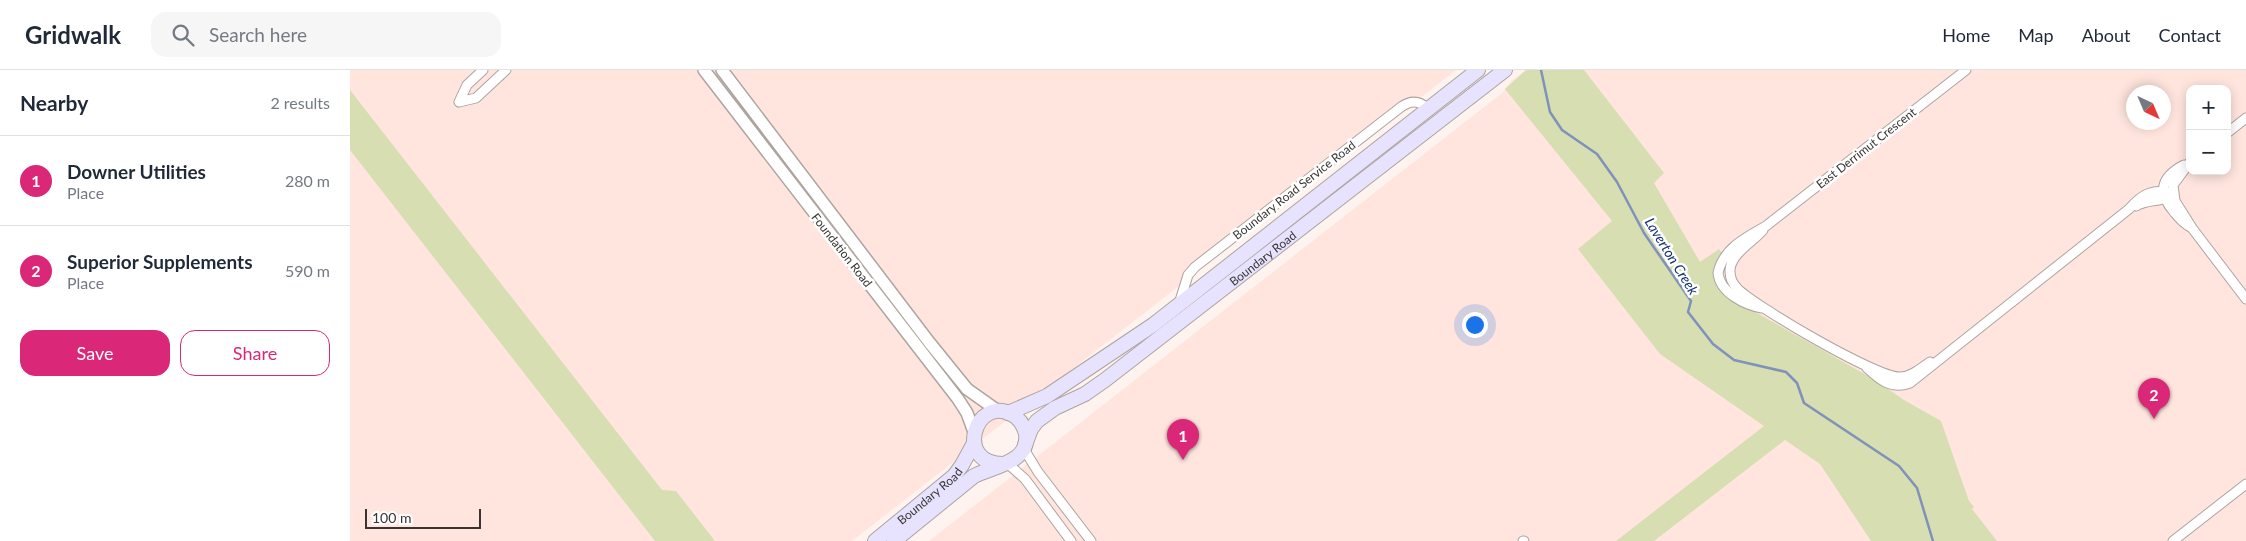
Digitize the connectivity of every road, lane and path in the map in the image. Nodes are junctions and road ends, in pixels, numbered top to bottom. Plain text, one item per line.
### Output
1 (483, 70) edge
2 (506, 70) edge
3 (704, 70) edge
4 (722, 70) edge
5 (1478, 70) edge
6 (1505, 70) edge
7 (1966, 70) edge
8 (1428, 109) junction
9 (2246, 118) edge
10 (1438, 122) junction
11 (2231, 130) edge
12 (2186, 167) edge
13 (2167, 194) junction
14 (2246, 299) edge
15 (1179, 304) junction
16 (929, 342) junction
17 (920, 350) junction
18 (1003, 412) junction
19 (974, 438) junction
20 (1024, 447) junction
21 (1005, 464) junction
22 (2246, 484) edge
23 (875, 541) edge
24 (894, 541) edge
25 (1072, 541) edge
26 (1091, 541) edge
27 (2173, 541) edge

1 - 2 street
3 - 17 street, Foundation Road
4 - 16 street, Foundation Road
5 - 8 main road, Boundary Road
6 - 10 main road, Boundary Road
7 - 13 street, East Derrimut Crescent
8 - 10 main road
8 - 15 main road, Boundary Road
8 - 15 street, Boundary Road Service Road
9 - 11 street
10 - 20 main road, Boundary Road
12 - 13 street
13 - 14 street
15 - 18 main road, Boundary Road
16 - 17 street
16 - 18 street, Foundation Road
17 - 19 street, Foundation Road
18 - 19 main road
18 - 20 main road
19 - 21 main road
19 - 23 main road, Boundary Road
20 - 21 main road
20 - 26 street
21 - 24 main road, Boundary Road
21 - 25 street
22 - 27 street

